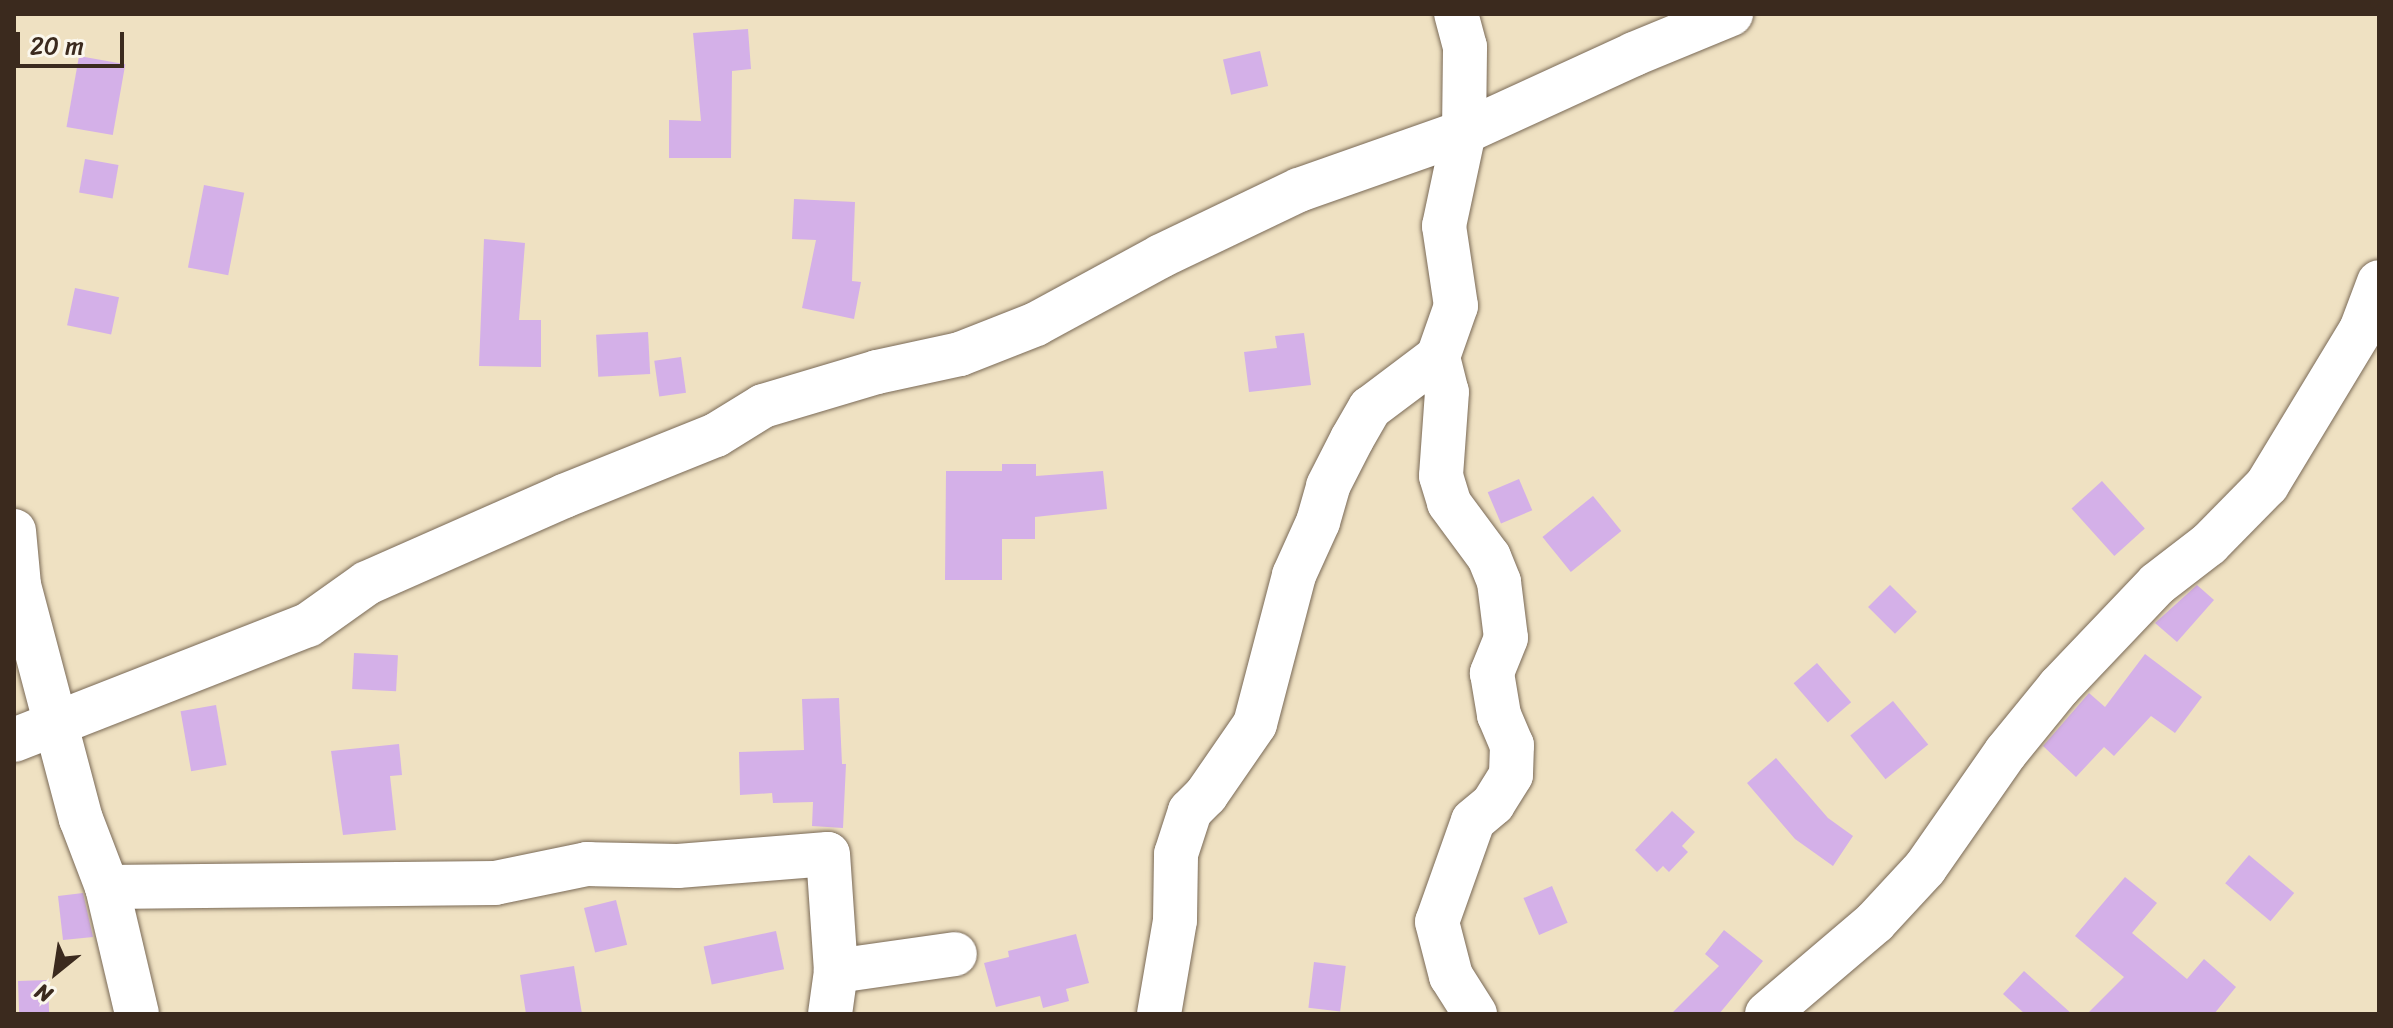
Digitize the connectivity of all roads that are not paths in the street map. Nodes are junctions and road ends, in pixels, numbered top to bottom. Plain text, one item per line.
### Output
1 (1456, 14) edge
2 (1731, 14) edge
3 (1464, 132) junction
4 (2379, 282) edge
5 (1438, 357) junction
6 (14, 531) edge
7 (54, 723) junction
8 (14, 740) edge
9 (107, 887) junction
10 (955, 954) dead end
11 (836, 971) junction
12 (137, 1014) edge
13 (830, 1014) edge
14 (1159, 1014) edge
15 (1475, 1014) edge
16 (1767, 1014) edge

1 - 3 street
2 - 3 street
3 - 5 street
3 - 7 street
4 - 16 street
5 - 14 street
5 - 15 street
6 - 7 street
7 - 8 street
7 - 9 street
9 - 11 street
9 - 12 street
10 - 11 street
11 - 13 street

